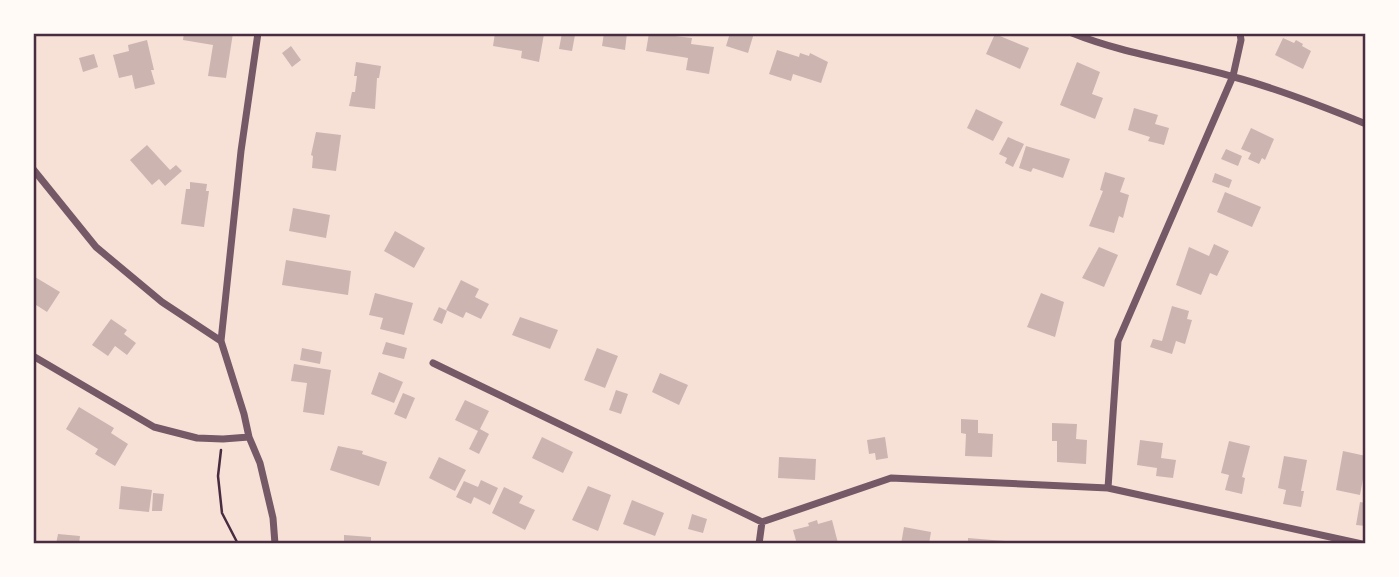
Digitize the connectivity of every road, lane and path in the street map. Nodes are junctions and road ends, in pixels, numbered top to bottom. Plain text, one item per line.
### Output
1 (258, 33) edge
2 (1072, 33) edge
3 (1240, 33) edge
4 (1233, 76) junction
5 (1366, 124) edge
6 (33, 169) edge
7 (221, 341) junction
8 (33, 356) edge
9 (433, 363) dead end
10 (249, 437) junction
11 (223, 439) junction
12 (1108, 488) junction
13 (762, 522) junction
14 (238, 544) edge
15 (275, 544) edge
16 (759, 544) edge
17 (1362, 544) edge

1 - 7 street
2 - 4 street
3 - 4 street
4 - 5 street
4 - 12 street
6 - 7 street
7 - 10 street
8 - 11 street
9 - 13 street
10 - 11 street
10 - 15 street
11 - 14 path
12 - 13 street
12 - 17 street
13 - 16 street

